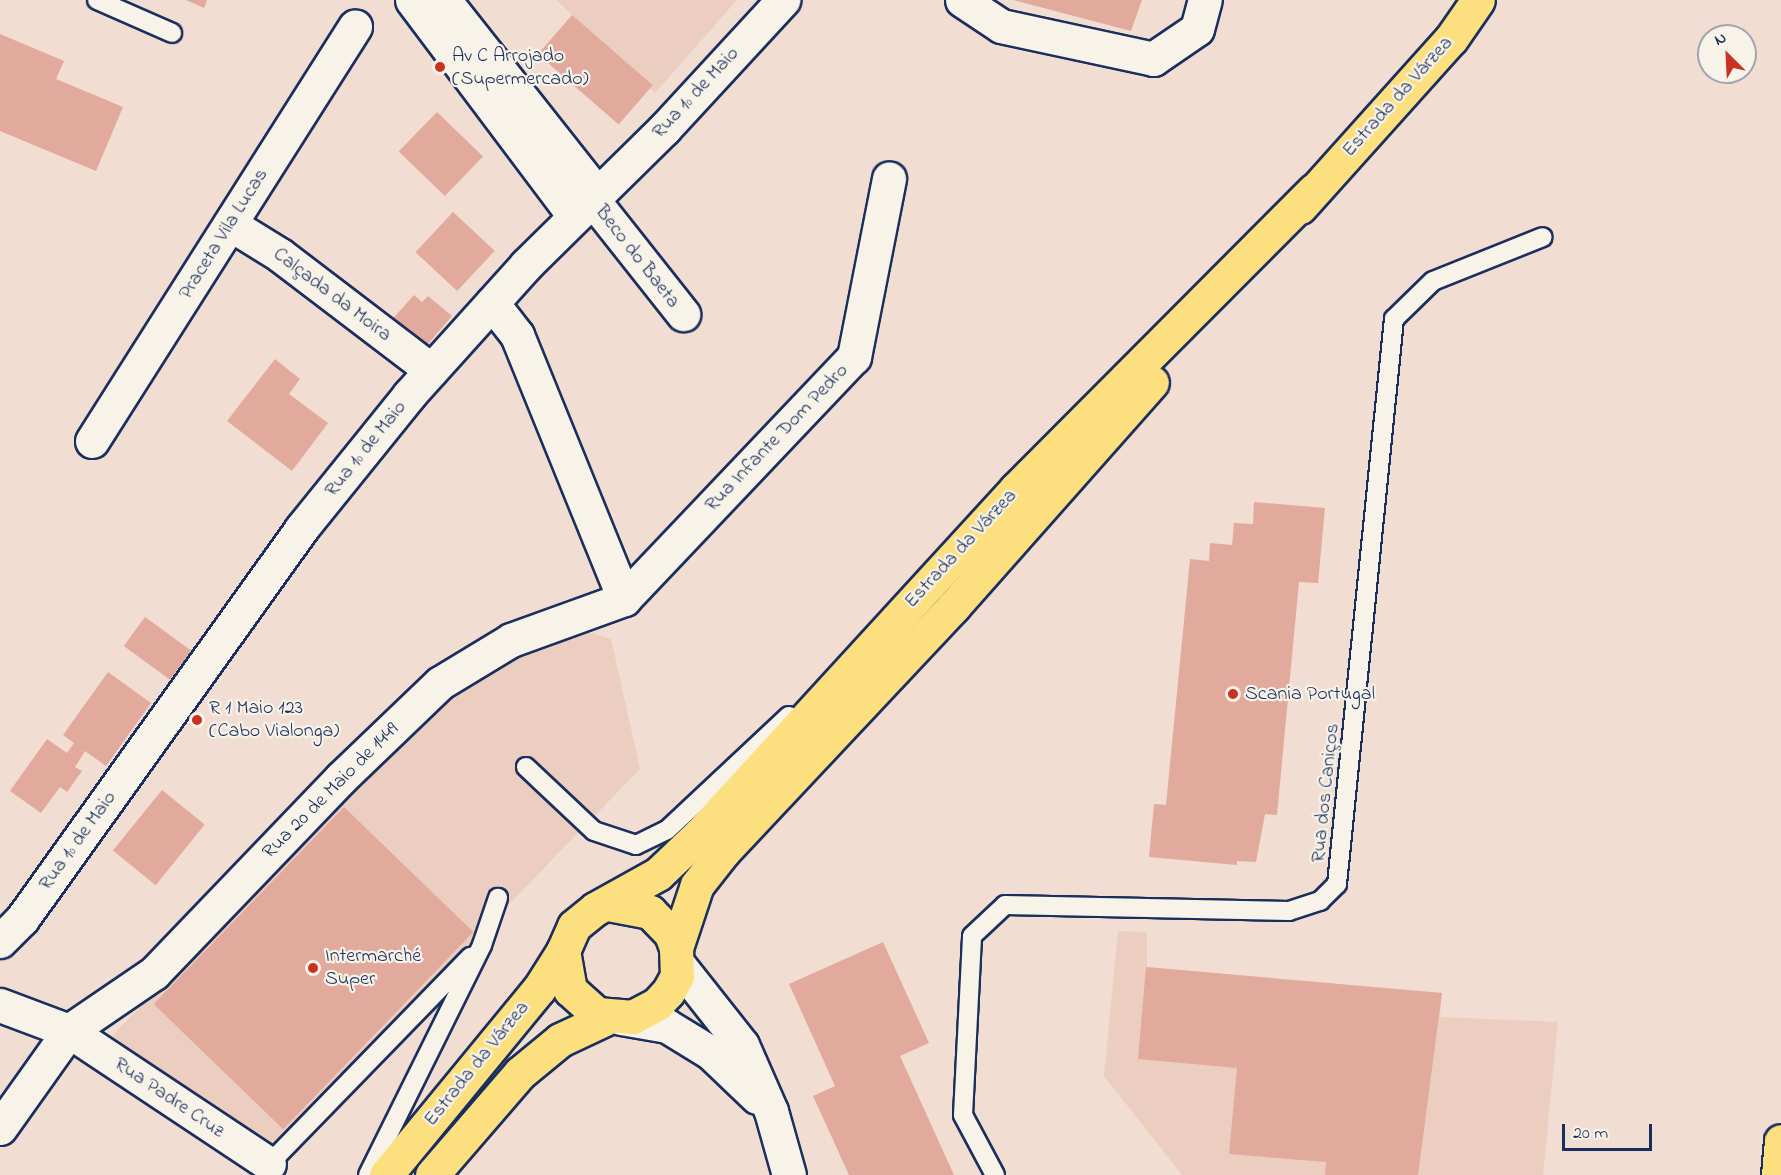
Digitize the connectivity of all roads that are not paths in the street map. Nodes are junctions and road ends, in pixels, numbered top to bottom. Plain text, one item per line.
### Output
1 (97, 0) edge
2 (412, 0) edge
3 (444, 0) edge
4 (783, 0) edge
5 (962, 0) edge
6 (1205, 0) edge
7 (1478, 0) edge
8 (355, 26) dead end
9 (172, 33) dead end
10 (889, 178) dead end
11 (1313, 191) junction
12 (587, 203) junction
13 (230, 224) junction
14 (1543, 237) dead end
15 (492, 303) junction
16 (683, 314) dead end
17 (431, 370) junction
18 (92, 441) dead end
19 (624, 599) junction
20 (889, 626) junction
21 (526, 767) dead end
22 (498, 898) dead end
23 (608, 904) junction
24 (0, 941) edge
25 (482, 945) junction
26 (563, 951) junction
27 (677, 956) junction
28 (0, 1005) edge
29 (615, 1018) junction
30 (69, 1031) junction
31 (771, 1111) junction
32 (0, 1128) edge
33 (1781, 1141) edge
34 (269, 1164) joint
35 (368, 1175) edge
36 (386, 1175) edge
37 (432, 1175) edge
38 (789, 1175) edge
39 (995, 1175) edge
40 (1778, 1175) edge

1 - 9 lane
2 - 12 street
3 - 12 street
4 - 12 street, Rua 1º de Maio
5 - 6 street
7 - 11 main road, Estrada da Várzea
8 - 13 street, Praceta Vila Lucas
10 - 19 street, Rua Infante Dom Pedro
11 - 20 main road, Estrada da Várzea
11 - 27 main road, Estrada da Várzea
12 - 15 street, Rua 1º de Maio
12 - 16 street, Beco do Baeta
13 - 17 street, Calçada da Moira
13 - 18 street, Praceta Vila Lucas
14 - 39 lane, Rua dos Caniços
15 - 17 street, Rua 1º de Maio
15 - 19 street
17 - 24 street, Rua 1º de Maio
19 - 30 street, Rua 20 de Maio de 1449
20 - 21 lane
20 - 23 main road, Estrada da Várzea
22 - 25 lane
23 - 26 main road, Estrada da Várzea
23 - 27 main road
25 - 34 lane
25 - 35 lane
26 - 29 main road
26 - 36 main road, Estrada da Várzea
27 - 29 main road, Estrada da Várzea
27 - 31 street
28 - 30 street, Rua Padre Cruz
29 - 31 street
29 - 37 main road, Estrada da Várzea
30 - 32 street
30 - 34 street, Rua Padre Cruz
31 - 38 street
33 - 40 main road

